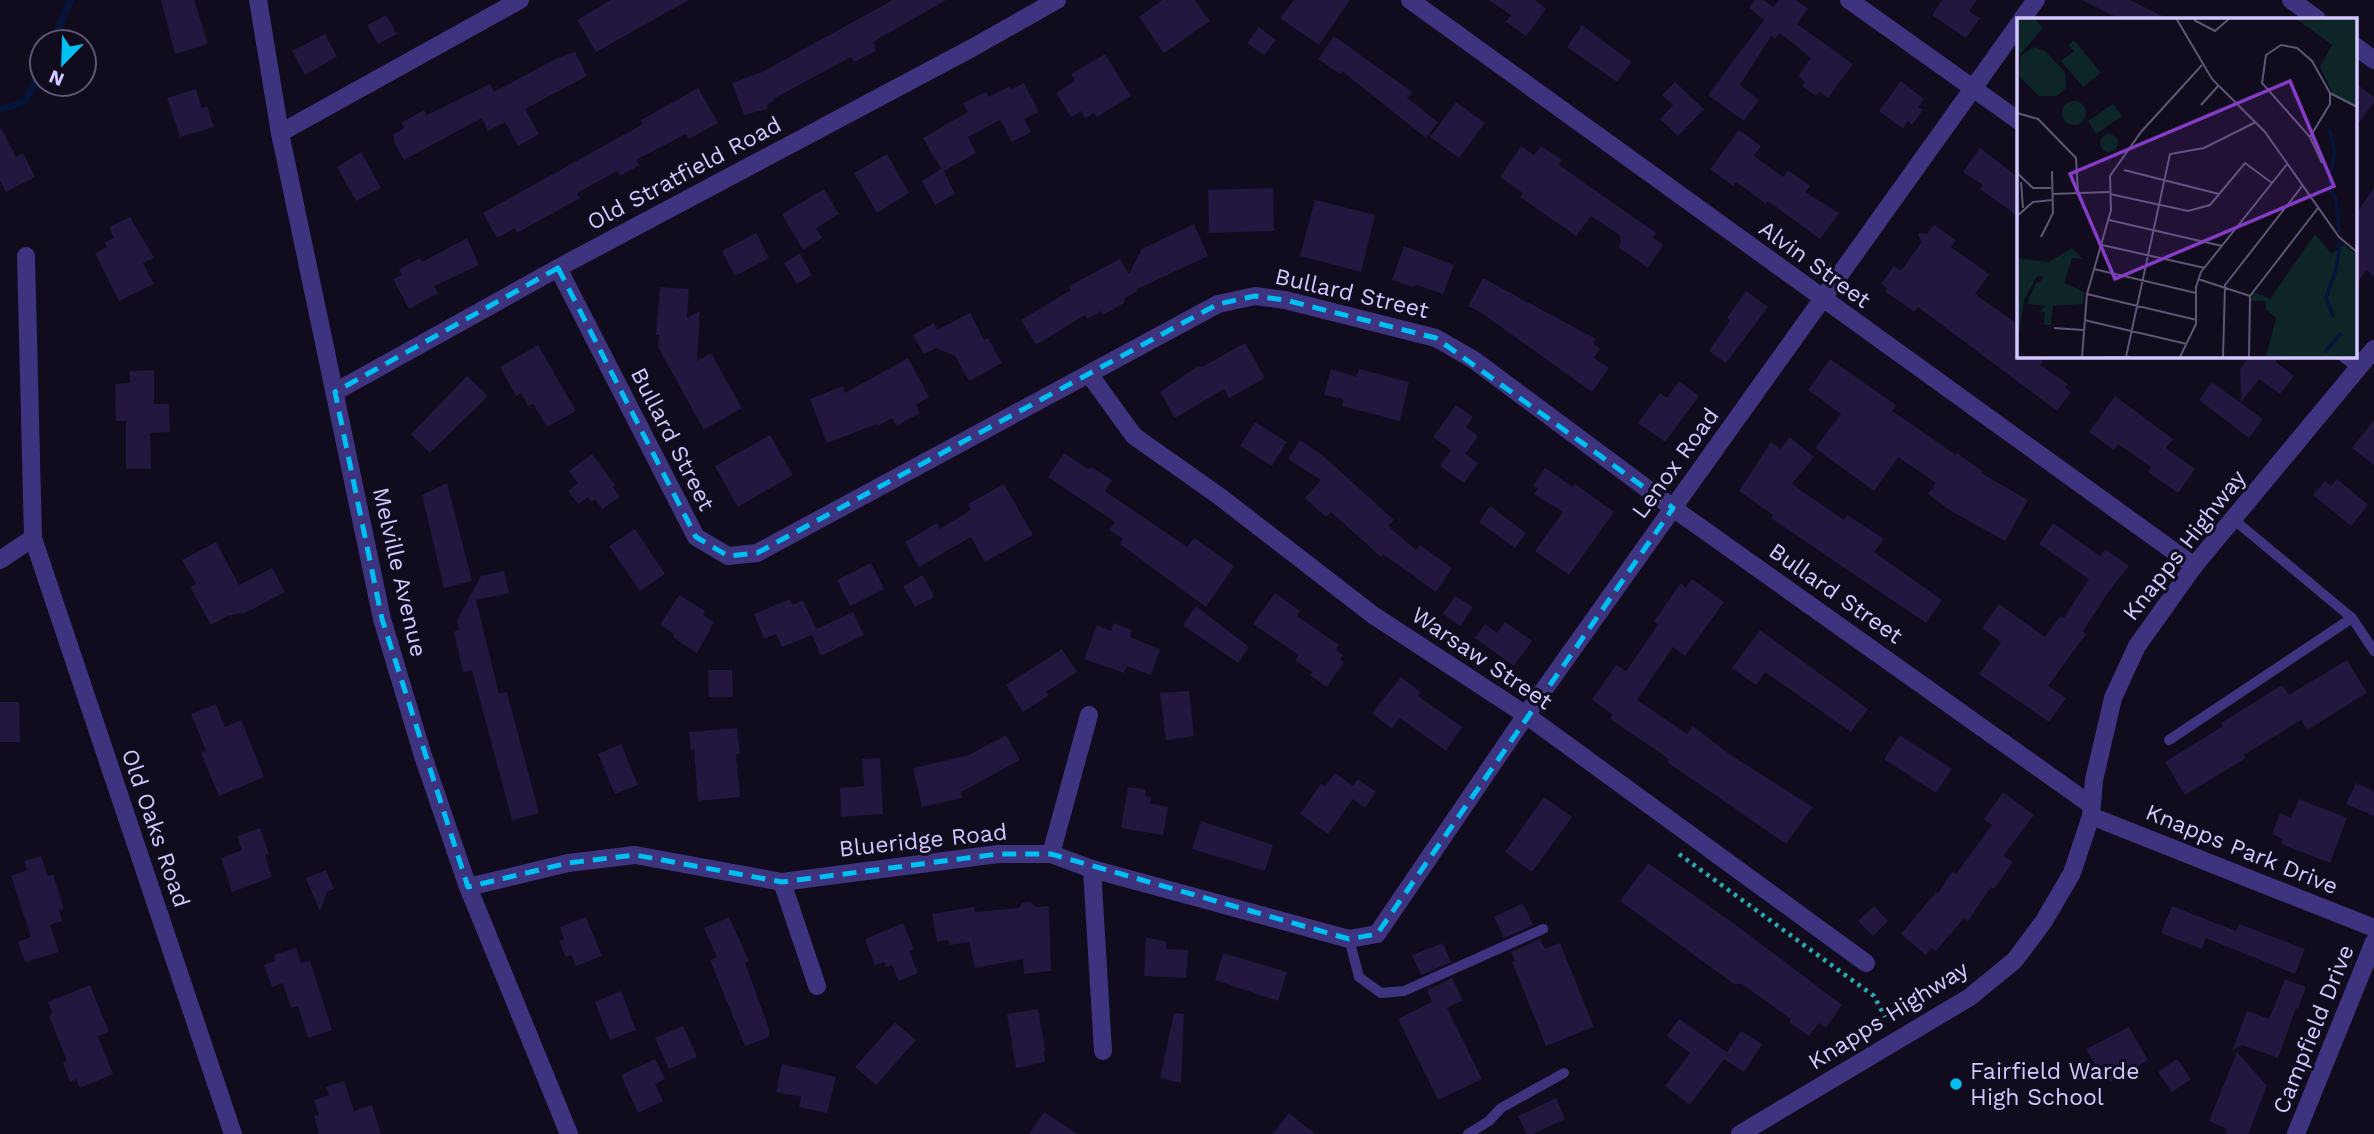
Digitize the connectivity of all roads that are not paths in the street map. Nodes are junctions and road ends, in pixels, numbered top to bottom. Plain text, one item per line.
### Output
1 (258, 0) edge
2 (520, 0) edge
3 (1057, 0) edge
4 (1410, 0) edge
5 (1849, 0) edge
6 (2036, 0) edge
7 (2291, 0) edge
8 (2023, 18) edge
9 (2317, 18) edge
10 (2017, 27) edge
11 (2356, 47) edge
12 (2374, 60) edge
13 (1972, 88) junction
14 (2017, 120) edge
15 (280, 133) junction
16 (26, 256) dead end
17 (558, 268) junction
18 (1823, 300) junction
19 (2374, 349) edge
20 (2353, 360) edge
21 (1089, 374) junction
22 (335, 392) junction
23 (1673, 508) junction
24 (2233, 519) junction
25 (33, 538) junction
26 (0, 560) edge
27 (2194, 566) junction
28 (2352, 618) junction
29 (2374, 651) edge
30 (1089, 715) dead end
31 (1526, 715) junction
32 (2169, 740) dead end
33 (2091, 810) junction
34 (1051, 854) junction
35 (1091, 869) junction
36 (782, 882) junction
37 (468, 887) junction
38 (2374, 928) edge
39 (1544, 929) dead end
40 (1377, 934) joint
41 (1349, 939) junction
42 (2374, 942) edge
43 (1866, 962) dead end
44 (817, 986) dead end
45 (1103, 1051) dead end
46 (1564, 1073) dead end
47 (233, 1134) edge
48 (569, 1134) edge
49 (1468, 1134) edge
50 (1740, 1134) edge
51 (2297, 1134) edge

1 - 15 street, Melville Avenue
2 - 15 street
3 - 17 street, Old Stratfield Road
4 - 18 street, Alvin Street
5 - 13 street
6 - 8 street
7 - 9 street
10 - 13 street, Lenox Road
11 - 12 street
13 - 14 street
13 - 18 street, Lenox Road
15 - 22 street, Melville Avenue
16 - 25 street, Old Oaks Road
17 - 21 street, Bullard Street
17 - 22 street, Old Stratfield Road
18 - 23 street, Lenox Road
18 - 27 street, Alvin Street
19 - 20 street, Knapps Highway
20 - 24 street, Knapps Highway
21 - 23 street, Bullard Street
21 - 31 street, Warsaw Street
22 - 37 street, Melville Avenue
23 - 31 street, Lenox Road
23 - 33 street, Bullard Street
24 - 27 street, Knapps Highway
24 - 28 lane
25 - 26 street
25 - 47 street, Old Oaks Road
27 - 33 street, Knapps Highway
28 - 29 lane
28 - 32 lane
30 - 34 street
31 - 40 street, Lenox Road
31 - 43 street, Warsaw Street
33 - 38 street, Knapps Park Drive
33 - 50 street, Knapps Highway
34 - 35 street, Blueridge Road
34 - 36 street, Blueridge Road
35 - 41 street, Blueridge Road
35 - 45 street
36 - 37 street, Blueridge Road
36 - 44 street
37 - 48 street, Melville Avenue
39 - 41 lane
40 - 41 street, Blueridge Road
42 - 51 street, Campfield Drive
46 - 49 lane

